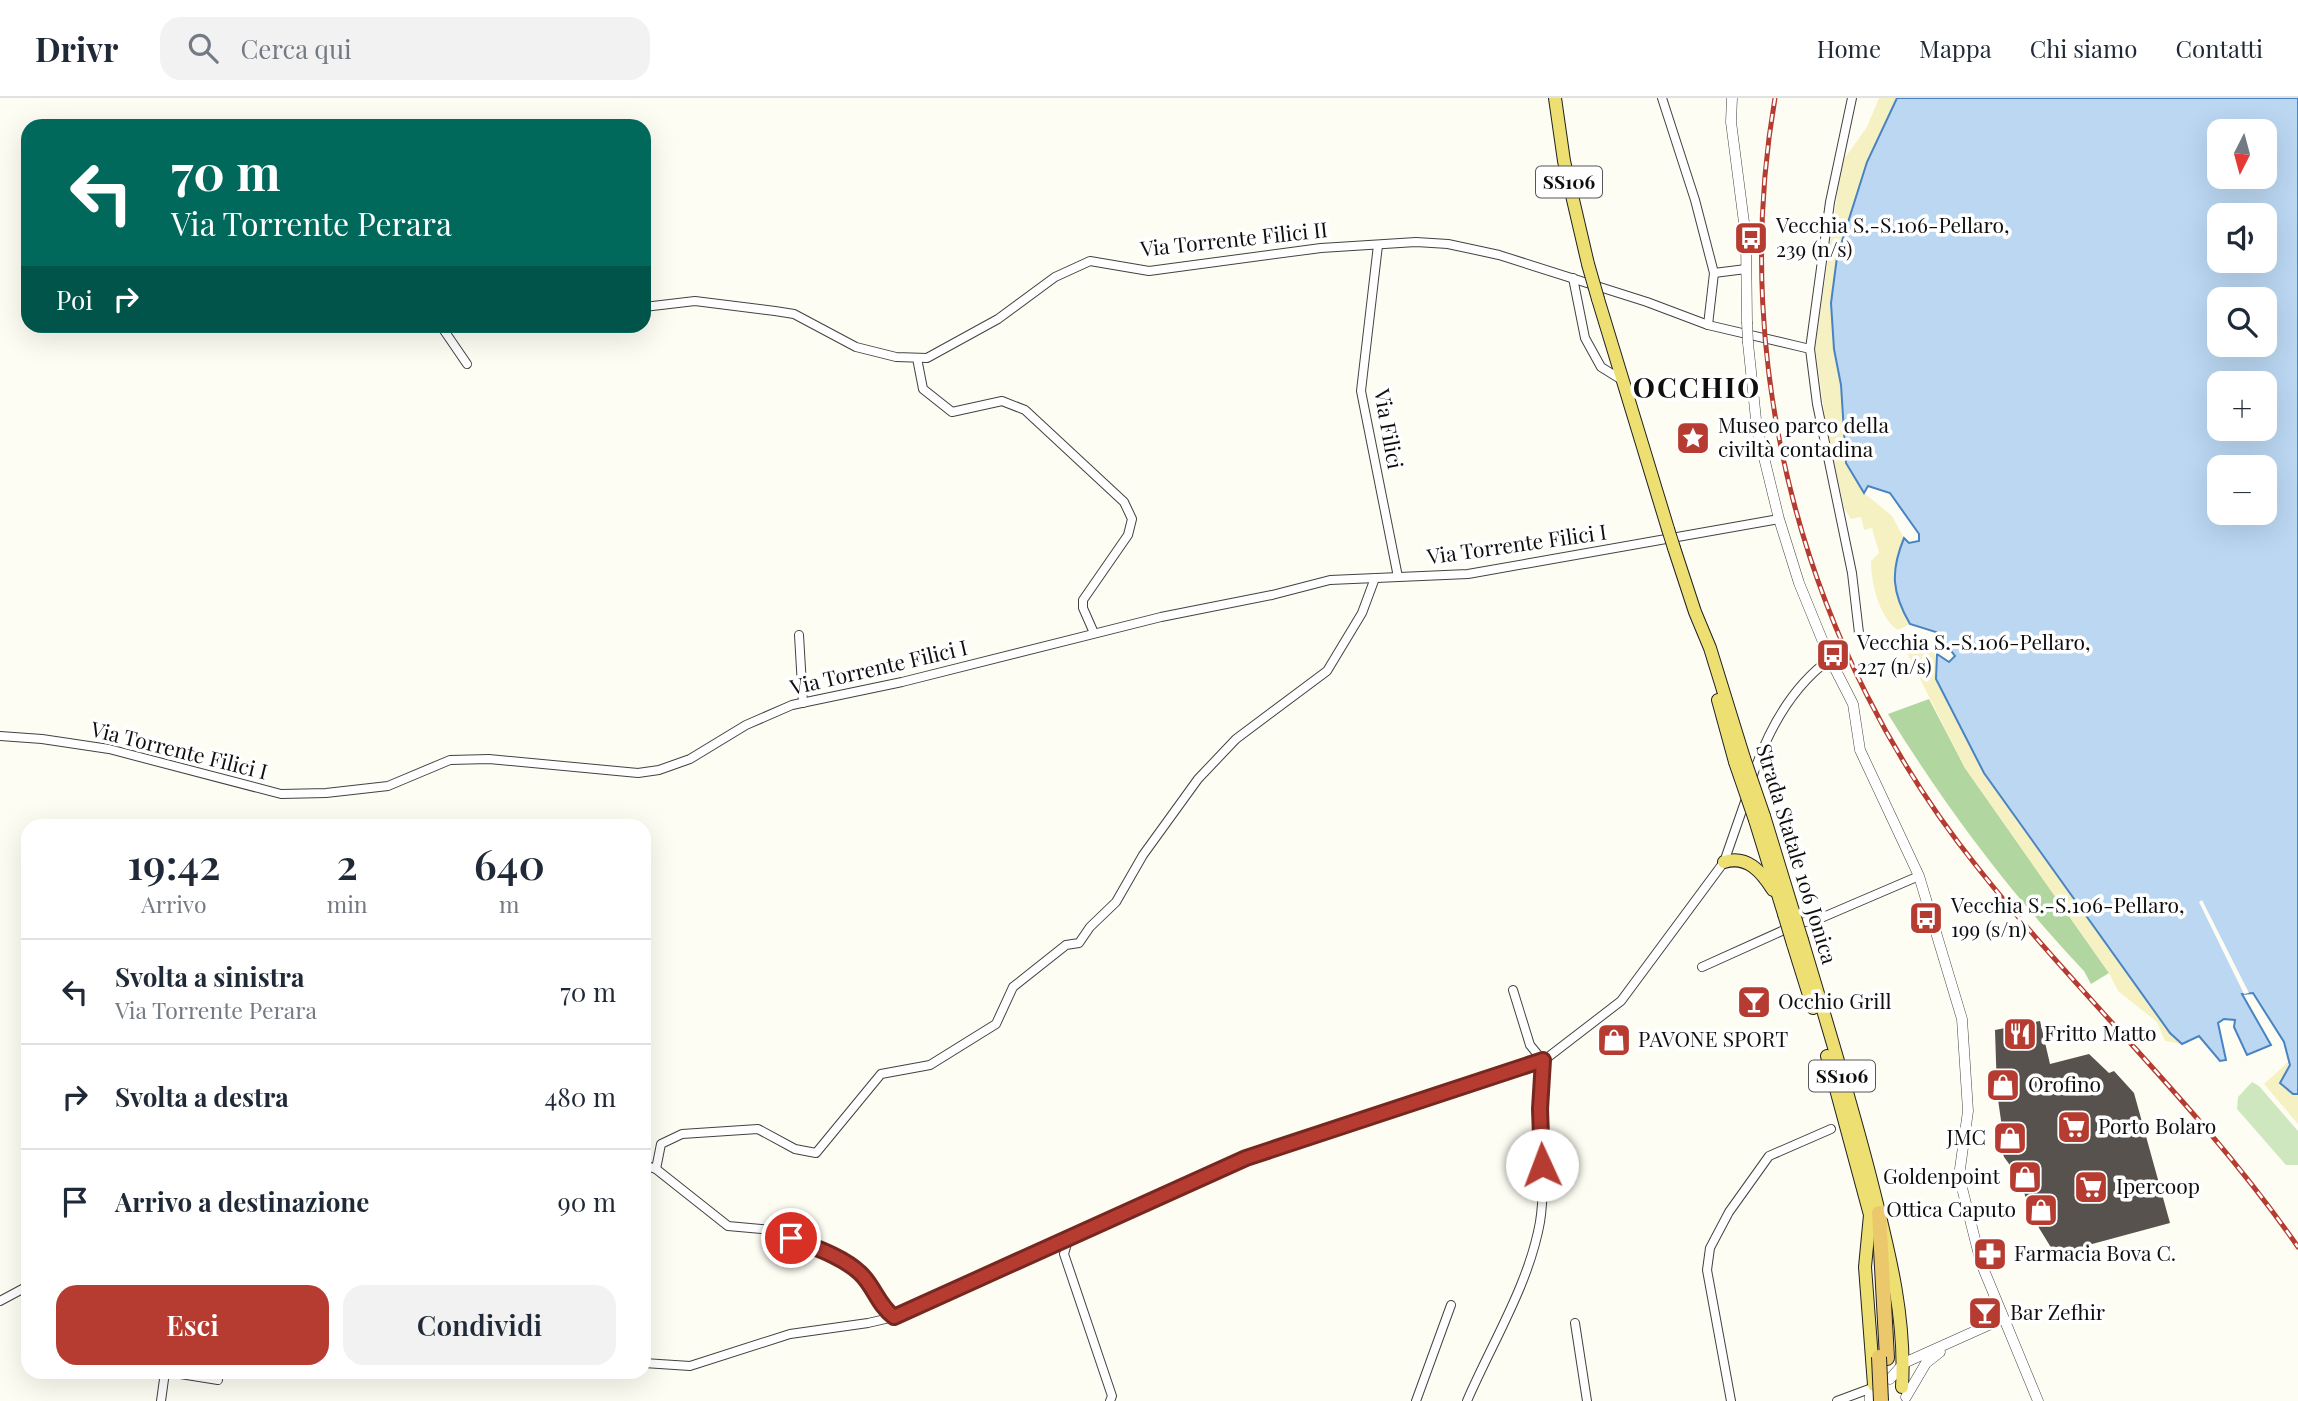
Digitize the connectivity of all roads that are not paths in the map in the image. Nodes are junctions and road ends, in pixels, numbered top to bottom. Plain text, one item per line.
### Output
1 (1555, 98) edge
2 (1662, 98) edge
3 (1732, 98) edge
4 (1852, 98) edge
5 (1378, 245) junction
6 (1746, 269) junction
7 (1714, 273) junction
8 (1573, 278) junction
9 (651, 306) edge
10 (1709, 325) junction
11 (446, 333) edge
12 (1810, 349) junction
13 (917, 358) junction
14 (1616, 360) junction
15 (467, 364) dead end
16 (1606, 370) junction
17 (1623, 381) junction
18 (1779, 519) junction
19 (1398, 577) junction
20 (1375, 578) junction
21 (1094, 633) junction
22 (1859, 633) dead end
23 (799, 635) dead end
24 (1830, 659) junction
25 (803, 703) junction
26 (0, 736) edge
27 (1759, 818) junction
28 (1729, 860) junction
29 (1919, 876) junction
30 (1779, 899) junction
31 (1788, 913) junction
32 (1801, 923) dead end
33 (1784, 930) dead end
34 (1702, 967) dead end
35 (1513, 990) dead end
36 (1543, 1060) junction
37 (1831, 1129) dead end
38 (651, 1167) edge
39 (656, 1169) junction
40 (1875, 1214) junction
41 (1068, 1240) junction
42 (21, 1290) edge
43 (0, 1301) edge
44 (1451, 1305) dead end
45 (894, 1317) junction
46 (2003, 1319) junction
47 (1575, 1323) dead end
48 (1951, 1343) junction
49 (1883, 1358) junction
50 (651, 1363) edge
51 (1904, 1363) junction
52 (166, 1379) edge
53 (212, 1379) edge
54 (1890, 1379) junction
55 (218, 1380) dead end
56 (1873, 1386) junction
57 (1905, 1397) edge
58 (161, 1401) edge
59 (1111, 1401) edge
60 (1416, 1401) edge
61 (1467, 1401) edge
62 (1587, 1401) edge
63 (1731, 1401) edge
64 (1837, 1401) edge
65 (1870, 1401) edge
66 (1881, 1401) edge
67 (1890, 1401) edge
68 (2038, 1401) edge

1 - 14 main road, Strada Statale 106 Jonica / SS106, bridge
2 - 7 street
3 - 6 street
4 - 12 street
5 - 8 street, Via Torrente Filici II
5 - 13 street, Via Torrente Filici II
5 - 19 street, Via Filici
6 - 7 street
6 - 18 street, bridge
7 - 10 street
8 - 10 street, Via Torrente Filici II
8 - 16 street
9 - 13 street, Via Torrente Filici II
10 - 12 street, Via Torrente Filici II
11 - 15 street
12 - 22 street
13 - 21 street
14 - 16 street
14 - 17 main road, Strada Statale 106 Jonica / SS106
16 - 17 street
17 - 27 main road, Strada Statale 106 Jonica / SS106, bridge
18 - 19 street, Via Torrente Filici I
18 - 24 street
19 - 20 street, Via Torrente Filici I
20 - 21 street, Via Torrente Filici I
20 - 39 street
21 - 25 street, Via Torrente Filici I
23 - 25 street
24 - 28 street
24 - 29 street
25 - 26 street, Via Torrente Filici I
27 - 30 main road, Strada Statale 106 Jonica / SS106
27 - 31 main road, Strada Statale 106 Jonica / SS106
28 - 30 main road
28 - 36 street
29 - 32 street
29 - 46 street
30 - 31 main road, Strada Statale 106 Jonica / SS106
31 - 40 main road, Strada Statale 106 Jonica / SS106, bridge
33 - 34 street
35 - 36 street
36 - 41 street
36 - 61 street
37 - 63 street
38 - 39 street
39 - 45 street
40 - 49 highway, Strada Statale 106 Jonica / SS106
40 - 51 main road
40 - 56 main road
41 - 45 street
41 - 59 street
42 - 43 street
44 - 60 street
45 - 50 street
46 - 48 street
46 - 68 street
47 - 62 street
48 - 51 street
48 - 57 street
49 - 66 highway, Strada Statale 106 Jonica / SS106, bridge
49 - 67 highway, Strada Statale 106 Jonica / SS106
51 - 54 street
51 - 57 main road
52 - 58 street
53 - 55 street
54 - 56 street
54 - 57 street
56 - 64 street
56 - 65 street

